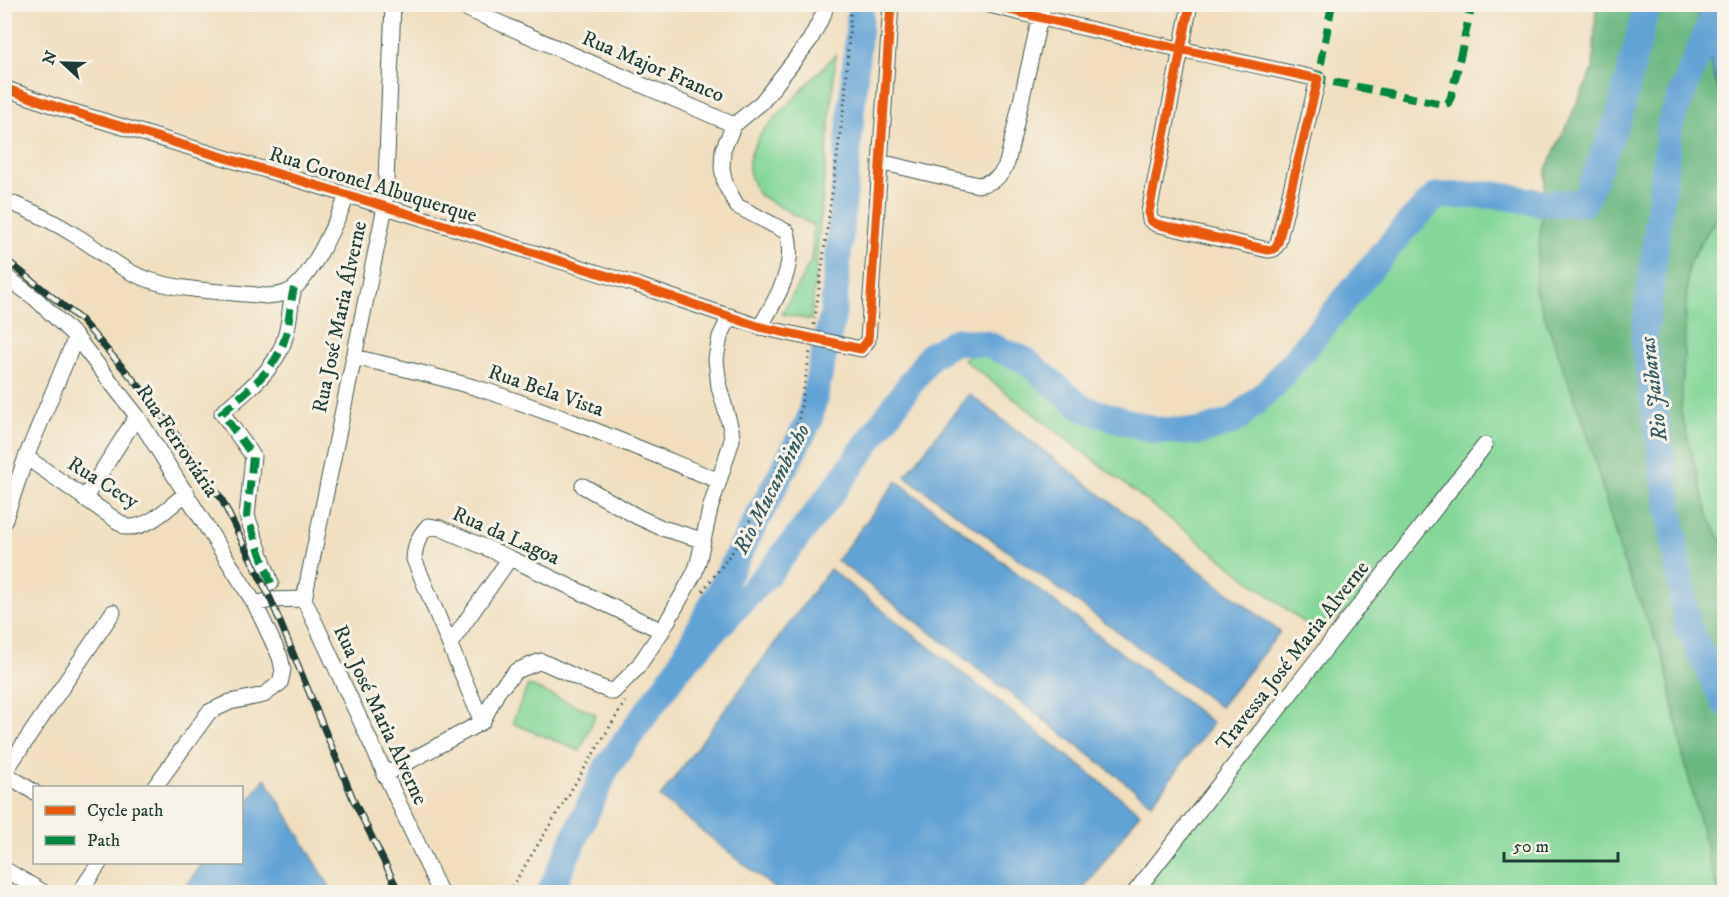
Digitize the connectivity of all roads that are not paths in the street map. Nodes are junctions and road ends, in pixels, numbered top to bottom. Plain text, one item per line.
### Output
1 (393, 4) edge
2 (456, 4) edge
3 (826, 4) edge
4 (891, 4) edge
5 (986, 4) edge
6 (1190, 4) edge
7 (1042, 12) edge
8 (1182, 49) junction
9 (4, 88) edge
10 (734, 125) junction
11 (880, 162) junction
12 (348, 195) junction
13 (4, 201) edge
14 (385, 207) junction
15 (4, 275) edge
16 (294, 288) junction
17 (730, 316) junction
18 (760, 327) junction
19 (76, 337) junction
20 (353, 357) junction
21 (137, 416) junction
22 (1485, 445) dead end
23 (26, 457) junction
24 (719, 481) junction
25 (583, 486) dead end
26 (187, 493) junction
27 (84, 499) junction
28 (4, 522) edge
29 (702, 540) junction
30 (510, 558) junction
31 (271, 583) dead end
32 (304, 599) junction
33 (255, 604) junction
34 (113, 612) dead end
35 (662, 630) junction
36 (450, 644) junction
37 (482, 722) junction
38 (4, 773) edge
39 (384, 775) junction
40 (155, 786) edge
41 (33, 791) edge
42 (99, 864) edge
43 (4, 869) edge
44 (43, 892) edge
45 (80, 892) edge
46 (440, 892) edge
47 (1135, 892) edge

1 - 14 street, Rua José Maria Álverne
2 - 10 street, Rua Major Franco
3 - 10 street
4 - 11 street
5 - 7 street
6 - 8 street
7 - 8 street
7 - 11 street
8 - 8 street
9 - 12 street, Rua Coronel Albuquerque
10 - 18 street
11 - 18 street, Rua Coronel Albuquerque
12 - 14 street, Rua Coronel Albuquerque
12 - 16 street
13 - 16 street
14 - 17 street, Rua Coronel Albuquerque
14 - 20 street, Rua José Maria Álverne
15 - 19 street, Rua Ferroviária
16 - 31 street
17 - 18 street, Rua Coronel Albuquerque
17 - 24 street
19 - 21 street, Rua Ferroviária
19 - 23 street
20 - 24 street, Rua Bela Vista
20 - 32 street, Rua José Maria Álverne
21 - 26 street, Rua Ferroviária
21 - 27 street
22 - 47 street, Travessa José Maria Alverne
23 - 27 street, Rua Cecy
23 - 28 street
24 - 29 street
25 - 29 street
26 - 27 street, Rua Cecy
26 - 33 street, Rua Ferroviária
29 - 35 street
30 - 35 street, Rua da Lagoa
30 - 36 street
30 - 36 street, Rua da Lagoa
32 - 33 street
32 - 39 street, Rua José Maria Alverne
33 - 40 street, Rua Ferroviária
34 - 38 street
35 - 37 street
36 - 37 street, Rua da Lagoa
37 - 39 street
38 - 41 street
39 - 46 street, Rua José Maria Alverne
42 - 45 street
43 - 44 street

